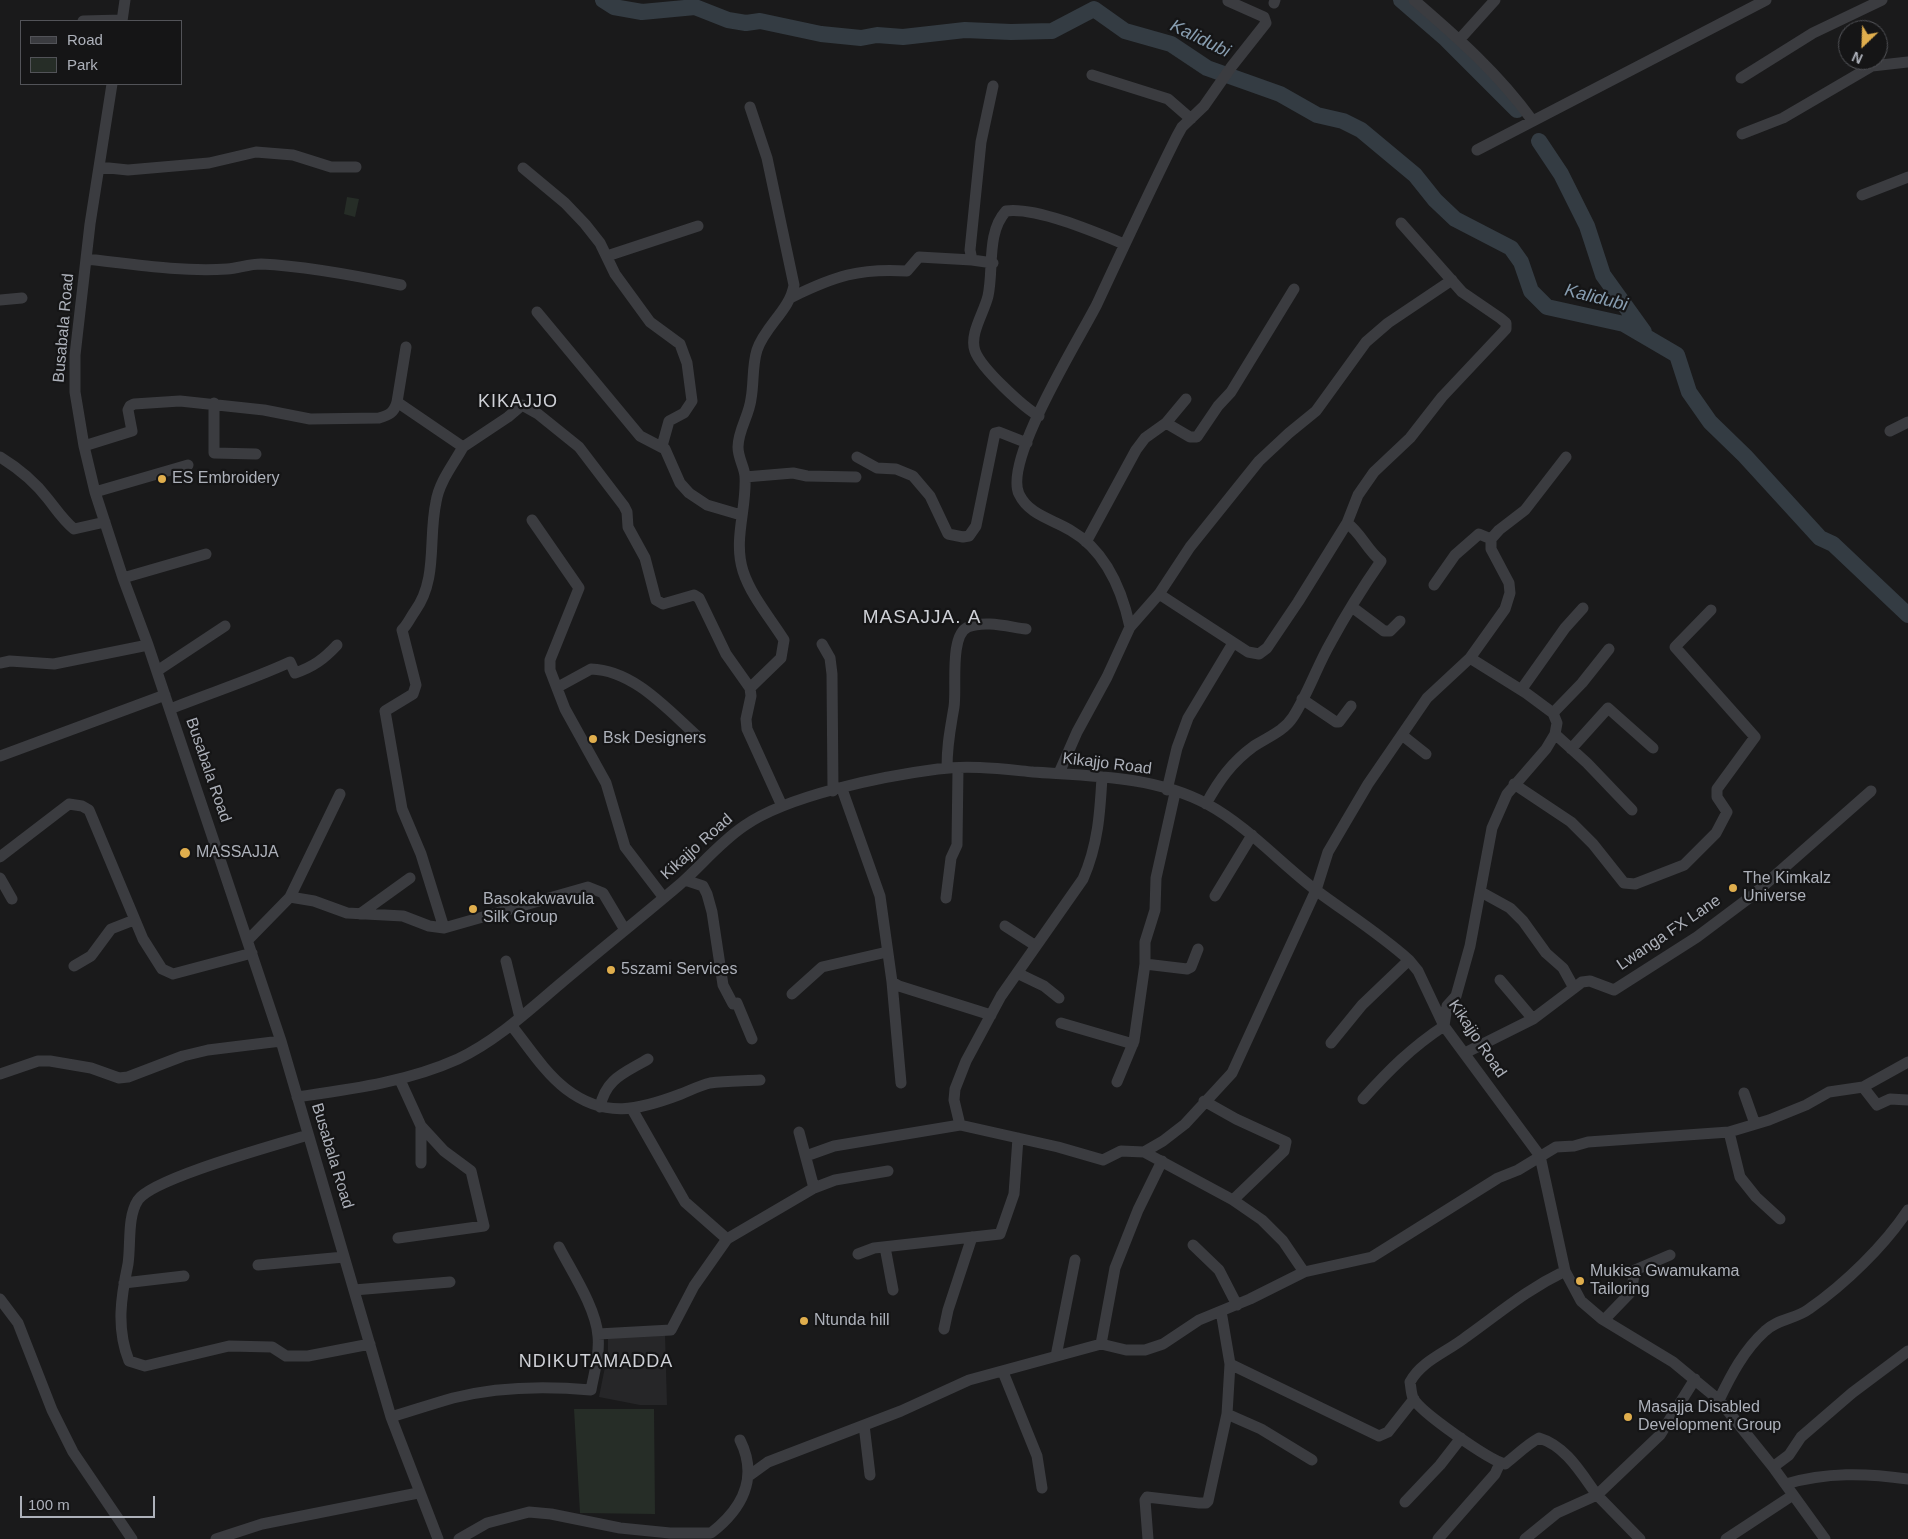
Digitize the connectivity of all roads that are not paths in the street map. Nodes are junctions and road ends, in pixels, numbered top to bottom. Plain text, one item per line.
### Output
1 (125, 0) edge
2 (1414, 0) edge
3 (1495, 0) edge
4 (1882, 0) edge
5 (1228, 1) edge
6 (1762, 1) edge
7 (122, 20) edge
8 (1459, 40) junction
9 (1908, 62) edge
10 (1092, 75) dead end
11 (1740, 78) dead end
12 (112, 85) edge
13 (993, 86) dead end
14 (750, 107) dead end
15 (1191, 119) junction
16 (1532, 120) junction
17 (1742, 134) dead end
18 (1477, 150) dead end
19 (356, 167) dead end
20 (99, 168) junction
21 (523, 168) dead end
22 (1908, 177) edge
23 (1862, 195) dead end
24 (1401, 223) dead end
25 (698, 226) dead end
26 (1124, 244) junction
27 (606, 256) junction
28 (86, 259) junction
29 (972, 260) junction
30 (993, 263) junction
31 (1452, 280) junction
32 (401, 285) dead end
33 (1294, 289) dead end
34 (792, 297) junction
35 (22, 298) dead end
36 (0, 300) edge
37 (537, 312) dead end
38 (406, 347) dead end
39 (1186, 399) dead end
40 (397, 402) junction
41 (214, 403) junction
42 (1039, 416) junction
43 (1908, 422) edge
44 (1166, 423) junction
45 (1890, 431) dead end
46 (1027, 443) junction
47 (84, 446) junction
48 (662, 446) junction
49 (464, 447) junction
50 (256, 454) dead end
51 (0, 457) edge
52 (857, 457) dead end
53 (1566, 457) dead end
54 (188, 465) dead end
55 (745, 477) junction
56 (856, 477) dead end
57 (95, 492) junction
58 (741, 514) junction
59 (532, 520) dead end
60 (105, 522) junction
61 (1347, 523) junction
62 (1491, 539) junction
63 (1086, 542) junction
64 (206, 554) dead end
65 (123, 578) junction
66 (1434, 585) dead end
67 (1160, 594) junction
68 (1352, 607) junction
69 (1583, 608) dead end
70 (1711, 610) dead end
71 (1400, 621) dead end
72 (225, 626) dead end
73 (1130, 627) junction
74 (1026, 629) dead end
75 (1234, 643) junction
76 (822, 644) dead end
77 (148, 645) junction
78 (337, 645) dead end
79 (1609, 649) dead end
80 (1470, 658) junction
81 (0, 662) edge
82 (157, 671) junction
83 (558, 687) junction
84 (750, 688) junction
85 (1521, 690) junction
86 (165, 695) junction
87 (1302, 699) junction
88 (1351, 706) dead end
89 (170, 709) junction
90 (1553, 713) junction
91 (1555, 734) junction
92 (696, 735) dead end
93 (1402, 735) junction
94 (1653, 748) dead end
95 (1571, 749) junction
96 (1426, 754) dead end
97 (0, 756) edge
98 (952, 768) junction
99 (1059, 774) junction
100 (1102, 777) junction
101 (1514, 784) junction
102 (838, 790) junction
103 (1171, 791) junction
104 (1871, 791) dead end
105 (340, 794) dead end
106 (1206, 804) junction
107 (782, 806) junction
108 (1632, 810) dead end
109 (1252, 835) junction
110 (0, 857) edge
111 (0, 878) edge
112 (410, 878) dead end
113 (685, 880) junction
114 (1316, 890) junction
115 (1481, 892) junction
116 (1215, 896) dead end
117 (290, 897) junction
118 (664, 898) junction
119 (946, 898) dead end
120 (12, 899) dead end
121 (360, 914) junction
122 (134, 920) junction
123 (1005, 926) dead end
124 (444, 928) junction
125 (625, 930) junction
126 (248, 940) junction
127 (1036, 946) junction
128 (1198, 949) dead end
129 (887, 952) junction
130 (252, 953) junction
131 (1409, 960) junction
132 (506, 961) dead end
133 (1145, 964) junction
134 (74, 966) dead end
135 (1017, 973) junction
136 (1500, 980) dead end
137 (892, 982) junction
138 (1574, 988) junction
139 (792, 994) dead end
140 (1058, 998) dead end
141 (991, 1015) junction
142 (1533, 1019) junction
143 (515, 1021) junction
144 (1061, 1023) dead end
145 (1444, 1026) junction
146 (752, 1039) dead end
147 (281, 1041) junction
148 (1331, 1043) dead end
149 (1133, 1044) junction
150 (1465, 1053) junction
151 (648, 1059) dead end
152 (1908, 1062) edge
153 (0, 1074) edge
154 (400, 1080) junction
155 (760, 1080) dead end
156 (1117, 1082) dead end
157 (902, 1083) dead end
158 (1863, 1087) junction
159 (1744, 1093) dead end
160 (297, 1097) junction
161 (1363, 1100) dead end
162 (1908, 1100) edge
163 (1204, 1101) junction
164 (600, 1107) junction
165 (632, 1109) junction
166 (1755, 1124) junction
167 (960, 1125) junction
168 (422, 1126) junction
169 (799, 1132) dead end
170 (1729, 1132) junction
171 (308, 1135) junction
172 (1018, 1138) junction
173 (1144, 1152) junction
174 (806, 1156) junction
175 (1540, 1156) junction
176 (1162, 1161) junction
177 (421, 1163) dead end
178 (888, 1171) dead end
179 (814, 1188) junction
180 (1233, 1200) junction
181 (1908, 1210) edge
182 (1780, 1219) dead end
183 (972, 1237) junction
184 (398, 1238) dead end
185 (727, 1238) junction
186 (1193, 1245) dead end
187 (559, 1247) dead end
188 (885, 1247) junction
189 (858, 1254) dead end
190 (1670, 1255) dead end
191 (344, 1257) junction
192 (1075, 1260) dead end
193 (258, 1265) dead end
194 (1565, 1271) junction
195 (1304, 1272) junction
196 (184, 1276) dead end
197 (450, 1282) dead end
198 (124, 1283) junction
199 (354, 1290) junction
200 (893, 1290) dead end
201 (0, 1299) edge
202 (1237, 1305) junction
203 (1221, 1311) junction
204 (1604, 1320) junction
205 (944, 1329) dead end
206 (598, 1334) junction
207 (370, 1344) junction
208 (1101, 1344) junction
209 (1908, 1351) edge
210 (1056, 1356) junction
211 (1230, 1364) junction
212 (1003, 1372) junction
213 (1695, 1379) junction
214 (1414, 1399) junction
215 (1719, 1400) junction
216 (1226, 1414) junction
217 (391, 1417) junction
218 (864, 1425) junction
219 (1461, 1438) junction
220 (740, 1440) dead end
221 (1312, 1460) dead end
222 (1500, 1463) junction
223 (1773, 1467) junction
224 (750, 1475) junction
225 (870, 1475) dead end
226 (1908, 1480) edge
227 (1786, 1484) junction
228 (1042, 1488) dead end
229 (418, 1493) junction
230 (1597, 1495) junction
231 (1794, 1495) junction
232 (1405, 1502) dead end
233 (712, 1536) edge
234 (132, 1539) edge
235 (216, 1539) edge
236 (438, 1539) edge
237 (459, 1539) edge
238 (1148, 1539) edge
239 (1438, 1539) edge
240 (1525, 1539) edge
241 (1640, 1539) edge
242 (1726, 1539) edge
243 (1825, 1539) edge

1 - 7 street
2 - 8 street
3 - 8 street
4 - 11 street
5 - 15 street
6 - 16 street
8 - 16 street
9 - 17 street
10 - 15 street
12 - 20 street, Busabala Road
13 - 29 street
14 - 34 street
15 - 26 street
16 - 18 street
19 - 20 street
20 - 28 street, Busabala Road
21 - 27 street
22 - 23 street
24 - 31 street
25 - 27 street
26 - 30 street
26 - 42 street
27 - 48 street
28 - 32 street
28 - 47 street, Busabala Road
29 - 30 street
29 - 34 street
30 - 42 street
31 - 61 street
31 - 67 street
33 - 44 street
34 - 55 street
35 - 36 street
37 - 48 street
38 - 40 street
39 - 44 street
40 - 41 street
40 - 49 street
41 - 47 street
41 - 50 street
42 - 46 street
43 - 45 street
44 - 63 street
46 - 52 street
46 - 63 street
47 - 57 street, Busabala Road
48 - 58 street
49 - 84 street
49 - 124 street
51 - 60 street
53 - 62 street
54 - 57 street
55 - 56 street
55 - 58 street
57 - 60 street, Busabala Road
58 - 84 street
59 - 83 street
60 - 65 street, Busabala Road
61 - 68 street
61 - 75 street
62 - 66 street
62 - 80 street
63 - 73 street
64 - 65 street
65 - 77 street, Busabala Road
67 - 73 street
67 - 75 street
68 - 71 street
68 - 87 street
69 - 85 street
70 - 101 street
72 - 82 street
73 - 99 street
74 - 98 street
75 - 103 street
76 - 102 street
77 - 81 street
77 - 82 street, Busabala Road
78 - 89 street
79 - 90 street
80 - 85 street
80 - 93 street
82 - 86 street, Busabala Road
83 - 92 street
83 - 118 street
84 - 107 street
85 - 90 street
86 - 89 street, Busabala Road
86 - 97 street
87 - 88 street
87 - 106 street
89 - 126 street, Busabala Road
90 - 91 street
91 - 95 street
91 - 101 street
93 - 96 street
93 - 114 street
94 - 95 street
95 - 108 street
98 - 99 street, Kikajjo Road
98 - 102 street, Kikajjo Road
98 - 119 street
99 - 100 street, Kikajjo Road
100 - 103 street, Kikajjo Road
100 - 127 street
101 - 115 street
102 - 107 street, Kikajjo Road
102 - 129 street
103 - 106 street, Kikajjo Road
103 - 133 street
104 - 138 street, Lwanga FX Lane
105 - 117 street
106 - 109 street, Kikajjo Road
107 - 113 street, Kikajjo Road
109 - 114 street, Kikajjo Road
109 - 116 street
110 - 122 street
111 - 120 street
112 - 121 street
113 - 118 street, Kikajjo Road
113 - 146 street
114 - 131 street, Kikajjo Road
114 - 163 street
115 - 138 street
115 - 145 street
117 - 121 street
117 - 126 street
118 - 125 street, Kikajjo Road
121 - 124 street
122 - 130 street
122 - 134 street
123 - 127 street
124 - 125 street
125 - 143 street, Kikajjo Road
126 - 130 street, Busabala Road
127 - 135 street
128 - 133 street
129 - 137 street
129 - 139 street
130 - 147 street, Busabala Road
131 - 145 street, Kikajjo Road
131 - 148 street
132 - 143 street
133 - 149 street
135 - 140 street
135 - 141 street
136 - 142 street
137 - 141 street
137 - 157 street
138 - 142 street, Lwanga FX Lane
141 - 167 street
142 - 150 street, Lwanga FX Lane
143 - 154 street, Kikajjo Road
143 - 164 street
144 - 149 street
145 - 150 street, Kikajjo Road
145 - 161 street
147 - 153 street
147 - 160 street, Busabala Road
149 - 156 street
150 - 175 street, Kikajjo Road
151 - 164 street
152 - 158 street
154 - 160 street, Kikajjo Road
154 - 168 street
155 - 165 street
158 - 162 street
158 - 166 street
159 - 166 street
160 - 171 street, Busabala Road
163 - 173 street
163 - 180 street
164 - 165 street
165 - 185 street
166 - 170 street
167 - 172 street
167 - 174 street
168 - 177 street
168 - 184 street
169 - 174 street
170 - 175 street
170 - 182 street
171 - 191 street, Busabala Road
171 - 198 street
172 - 173 street
172 - 183 street
173 - 176 street
174 - 179 street
175 - 194 street, Kikajjo Road
175 - 195 street
176 - 180 street
176 - 208 street
178 - 179 street
179 - 185 street
180 - 195 street
181 - 215 street
183 - 188 street
183 - 205 street
185 - 206 street
186 - 202 street
187 - 206 street
188 - 189 street
188 - 200 street
190 - 204 street
191 - 193 street
191 - 199 street, Busabala Road
192 - 210 street
194 - 204 street, Kikajjo Road
194 - 214 street
195 - 202 street
196 - 198 street
197 - 199 street
198 - 207 street
199 - 207 street, Busabala Road
201 - 234 street
202 - 203 street
203 - 208 street
203 - 211 street
204 - 213 street, Kikajjo Road
206 - 217 street
207 - 217 street, Busabala Road
208 - 210 street
209 - 223 street
210 - 212 street
211 - 214 street
211 - 216 street
212 - 218 street
212 - 228 street
213 - 215 street, Kikajjo Road
213 - 230 street
214 - 219 street
215 - 223 street, Kikajjo Road
216 - 221 street
216 - 238 street
217 - 229 street, Busabala Road
218 - 224 street
218 - 225 street
219 - 222 street
219 - 232 street
220 - 224 street
222 - 230 street
222 - 239 street
223 - 227 street, Kikajjo Road
224 - 233 street
226 - 227 street
227 - 231 street, Kikajjo Road
229 - 235 street
229 - 236 street, Busabala Road
230 - 240 street
230 - 241 street
231 - 242 street
231 - 243 street, Kikajjo Road
233 - 237 street

